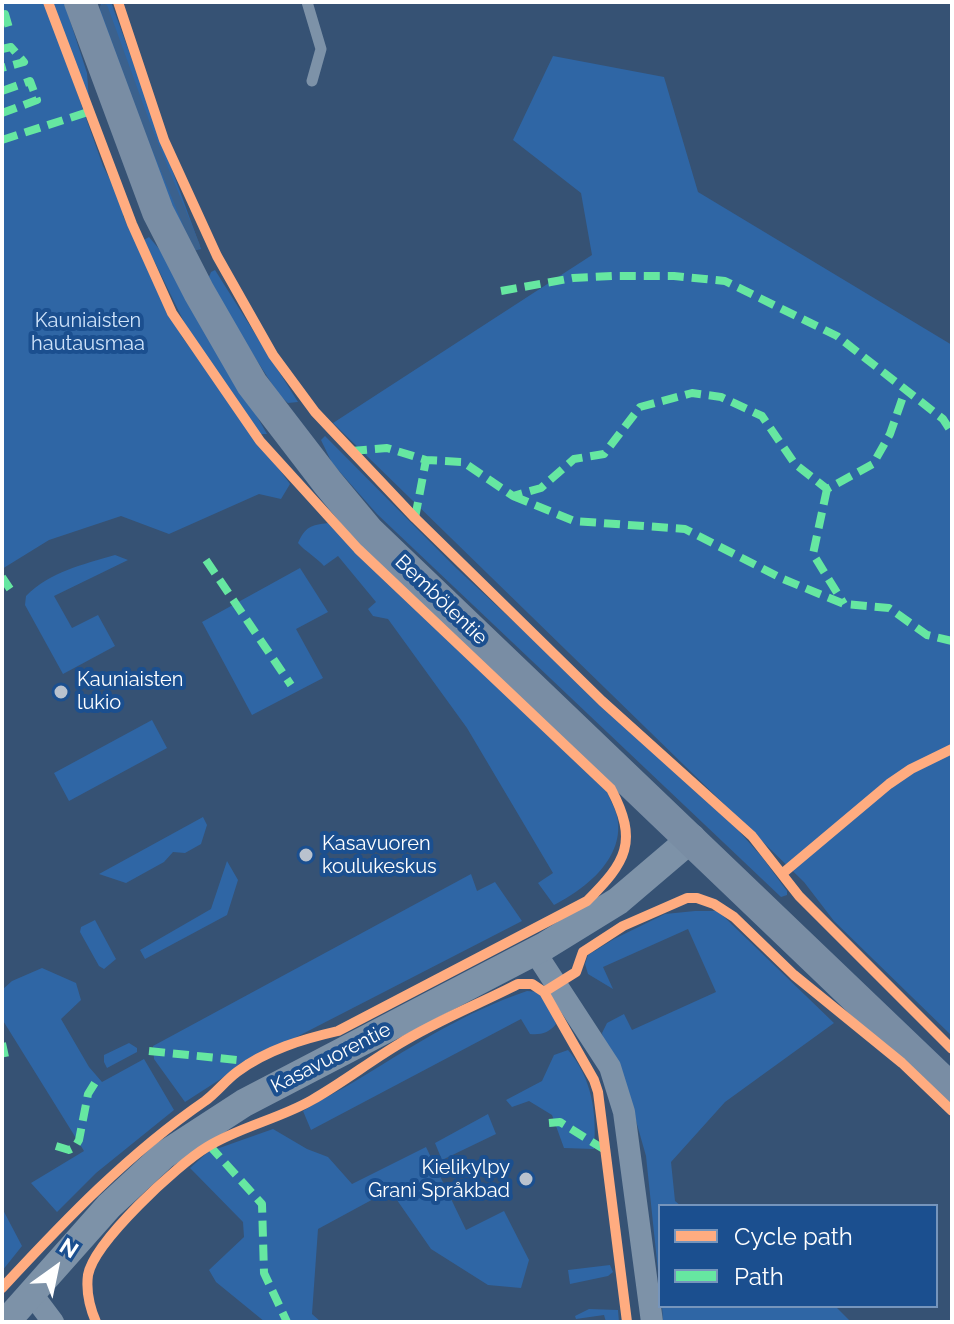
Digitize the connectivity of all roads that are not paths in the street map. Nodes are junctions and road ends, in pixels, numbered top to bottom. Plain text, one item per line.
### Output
1 (80, 2) edge
2 (307, 2) edge
3 (312, 81) dead end
4 (692, 838) junction
5 (535, 952) junction
6 (952, 1090) edge
7 (32, 1294) junction
8 (6, 1322) edge
9 (53, 1322) edge
10 (652, 1322) edge

1 - 4 main road, Bembölentie
2 - 3 lane
4 - 5 street, Kasavuorentie
4 - 6 main road, Bembölentie
5 - 7 street, Kasavuorentie
5 - 10 street
7 - 8 street, Kasavuorentie
7 - 9 street

